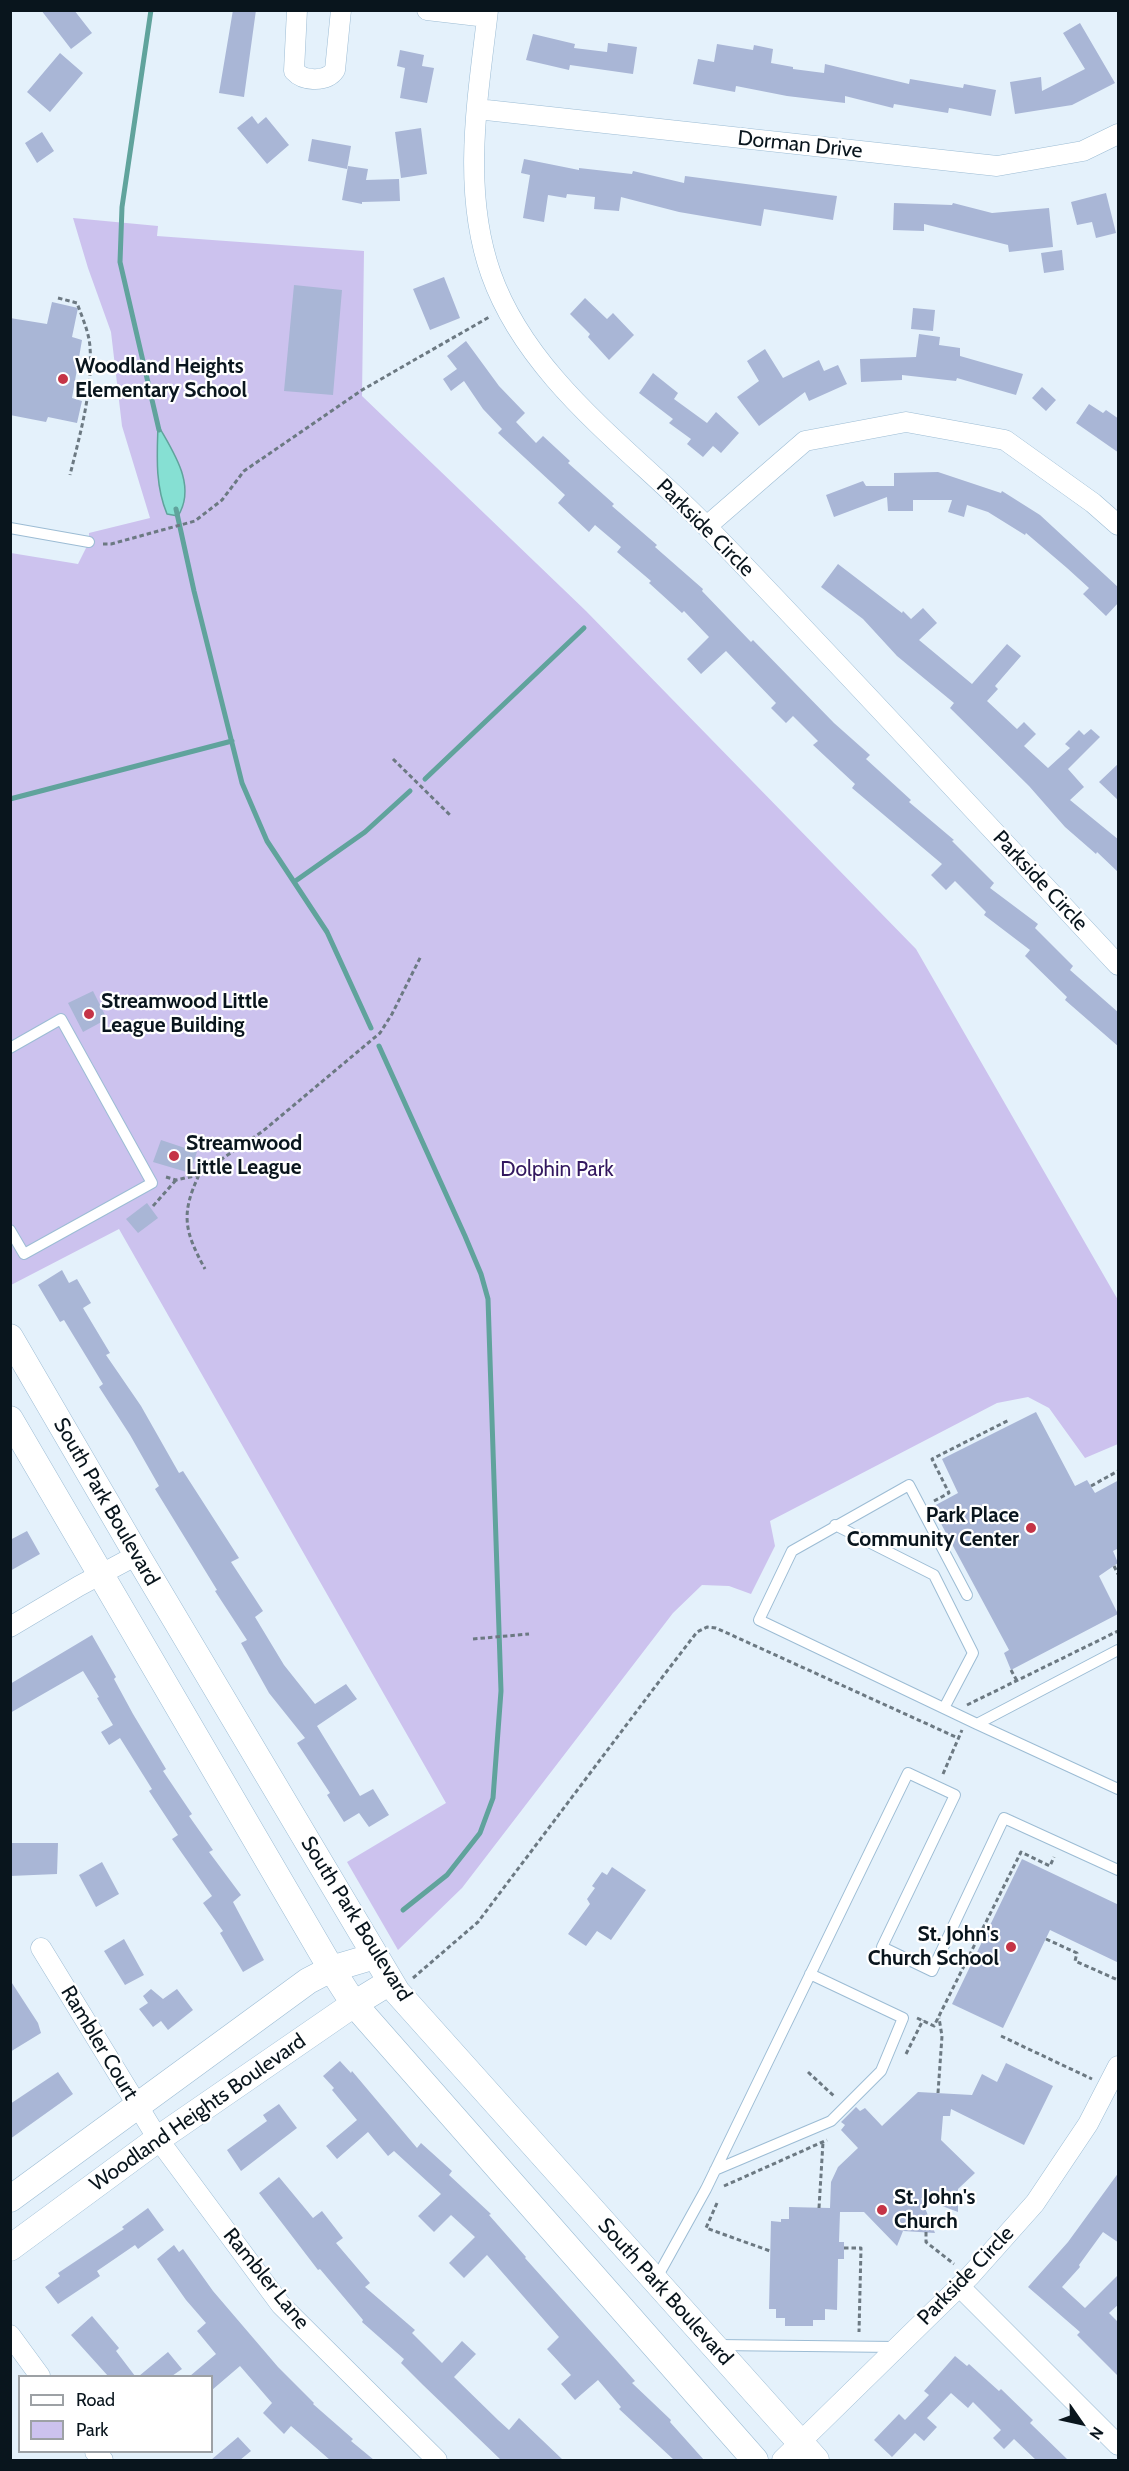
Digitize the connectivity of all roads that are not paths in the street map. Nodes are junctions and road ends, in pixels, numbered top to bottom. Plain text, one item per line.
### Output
1 (297, 10) edge
2 (341, 10) edge
3 (427, 10) edge
4 (488, 14) edge
5 (477, 109) junction
6 (1119, 134) edge
7 (1119, 525) edge
8 (706, 526) junction
9 (10, 528) edge
10 (89, 542) road end
11 (1119, 965) edge
12 (10, 1048) edge
13 (10, 1230) edge
14 (13, 1349) edge
15 (10, 1419) edge
16 (835, 1525) junction
17 (137, 1555) junction
18 (100, 1574) junction
19 (967, 1595) dead end
20 (10, 1627) edge
21 (1119, 1650) edge
22 (948, 1710) junction
23 (972, 1722) junction
24 (1119, 1789) edge
25 (1119, 1870) edge
26 (41, 1948) dead end
27 (375, 1956) junction
28 (331, 1969) junction
29 (810, 1974) junction
30 (393, 1987) junction
31 (354, 2004) junction
32 (1119, 2066) edge
33 (137, 2105) junction
34 (158, 2139) junction
35 (716, 2170) junction
36 (10, 2199) edge
37 (10, 2248) edge
38 (655, 2281) junction
39 (965, 2281) junction
40 (10, 2335) edge
41 (711, 2345) junction
42 (896, 2347) junction
43 (39, 2375) edge
44 (1119, 2445) edge
45 (799, 2455) edge
46 (437, 2460) edge
47 (755, 2460) edge

1 - 2 street
3 - 4 street
4 - 5 street, Parkside Circle
5 - 6 street, Dorman Drive
5 - 8 street, Parkside Circle
7 - 8 street
8 - 11 street, Parkside Circle
9 - 10 lane
12 - 13 lane
14 - 17 street, South Park Boulevard
15 - 18 street, South Park Boulevard
16 - 19 lane
16 - 22 lane
16 - 22 lane
17 - 18 street
17 - 27 street, South Park Boulevard
18 - 20 street
18 - 28 street, South Park Boulevard
21 - 23 lane
22 - 23 lane
23 - 24 lane
25 - 29 lane
26 - 33 street, Rambler Court
27 - 28 street, Woodland Heights Boulevard
27 - 30 street, South Park Boulevard
28 - 31 street, South Park Boulevard
28 - 33 street, Woodland Heights Boulevard
29 - 35 lane
29 - 35 lane
30 - 31 street, Woodland Heights Boulevard
30 - 38 street, South Park Boulevard
31 - 34 street, Woodland Heights Boulevard
31 - 47 street, South Park Boulevard
32 - 39 street, Parkside Circle
33 - 34 street, Rambler Court
33 - 36 street, Woodland Heights Boulevard
34 - 37 street, Woodland Heights Boulevard
34 - 46 street, Rambler Lane
35 - 38 lane
38 - 41 street, South Park Boulevard
39 - 42 street, Parkside Circle
39 - 44 street
40 - 43 street
41 - 42 lane
41 - 45 street, South Park Boulevard
42 - 45 street, Parkside Circle

